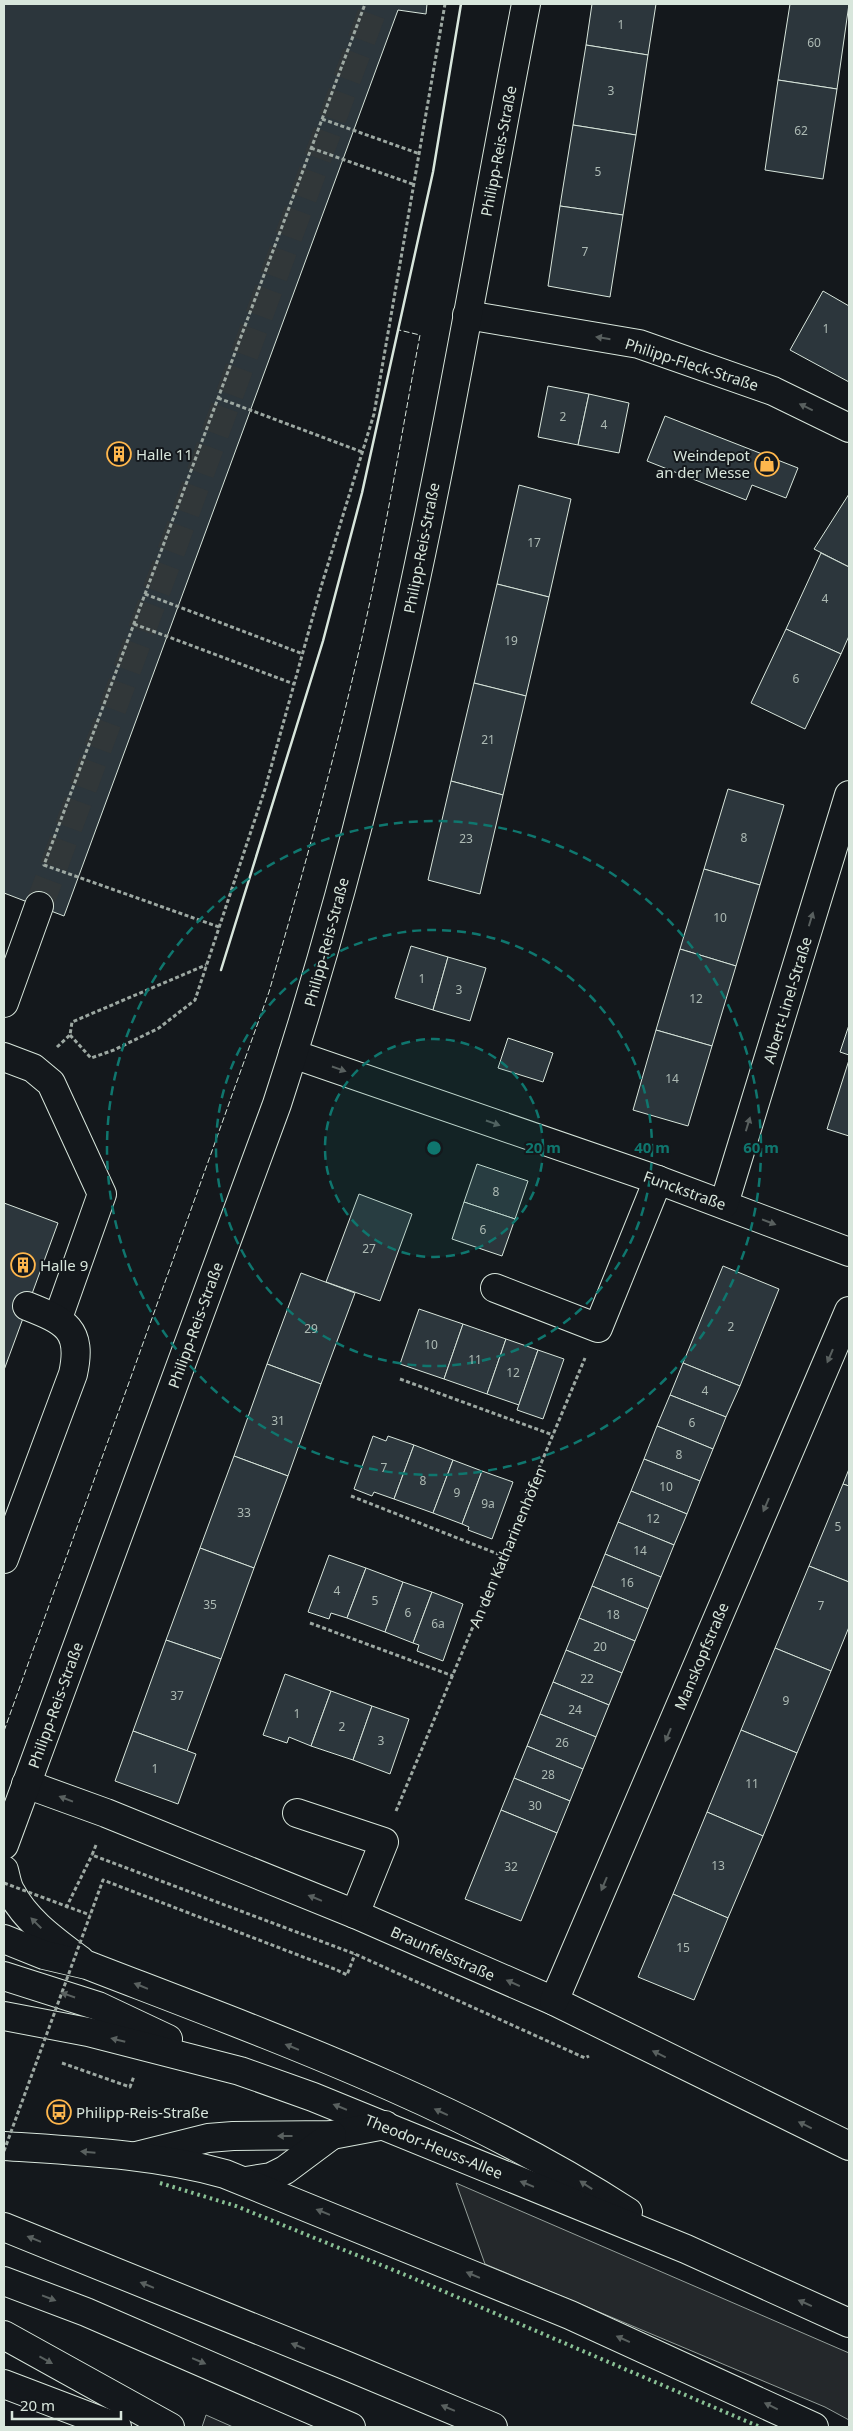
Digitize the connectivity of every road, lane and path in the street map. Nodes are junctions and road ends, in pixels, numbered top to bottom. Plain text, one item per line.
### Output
1 (365, 4) edge
2 (445, 4) edge
3 (526, 4) edge
4 (322, 119) junction
5 (311, 148) junction
6 (420, 154) junction
7 (415, 185) junction
8 (467, 315) junction
9 (218, 398) junction
10 (849, 428) edge
11 (362, 452) junction
12 (145, 594) junction
13 (134, 624) junction
14 (302, 654) junction
15 (294, 684) junction
16 (849, 795) edge
17 (39, 906) tunnel mouth
18 (220, 927) junction
19 (207, 965) junction
20 (4, 1003) edge
21 (72, 1022) dead end
22 (70, 1035) dead end
23 (293, 1054) junction
24 (4, 1057) edge
25 (658, 1180) junction
26 (724, 1204) junction
27 (849, 1252) edge
28 (495, 1288) dead end
29 (28, 1306) dead end
30 (849, 1311) edge
31 (58, 1318) junction
32 (598, 1328) junction
33 (400, 1379) dead end
34 (553, 1435) junction
35 (351, 1496) dead end
36 (503, 1556) junction
37 (4, 1560) edge
38 (310, 1623) dead end
39 (453, 1676) junction
40 (26, 1784) junction
41 (106, 1813) junction
42 (297, 1813) dead end
43 (384, 1842) junction
44 (4, 1846) edge
45 (4, 1870) edge
46 (4, 1882) edge
47 (355, 1914) junction
48 (90, 1915) junction
49 (4, 1938) edge
50 (355, 1954) junction
51 (87, 1965) junction
52 (4, 1976) edge
53 (554, 2001) junction
54 (4, 2016) edge
55 (622, 2036) junction
56 (58, 2062) dead end
57 (240, 2071) junction
58 (124, 2085) dead end
59 (385, 2125) junction
60 (332, 2135) junction
61 (4, 2146) edge
62 (849, 2146) edge
63 (4, 2150) edge
64 (136, 2156) junction
65 (246, 2182) junction
66 (4, 2227) edge
67 (686, 2249) junction
68 (4, 2281) edge
69 (849, 2323) edge
70 (4, 2336) edge
71 (4, 2384) edge
72 (117, 2427) edge
73 (170, 2427) edge
74 (351, 2427) edge
75 (493, 2427) edge
76 (814, 2427) edge

1 - 4 path
2 - 6 path
3 - 8 main road, Philipp-Reis-Straße
4 - 5 path
4 - 6 path
5 - 7 path
5 - 9 path
6 - 7 path
7 - 11 path
10 -> 8 main road, Philipp-Fleck-Straße
8 - 23 main road, Philipp-Reis-Straße
9 - 11 path
9 - 12 path
11 - 14 path
12 - 13 path
12 - 14 path
13 - 15 path
13 - 18 path
14 - 15 path
15 - 18 path
26 -> 16 main road, Albert-Linel-Straße
17 - 20 main road
18 - 19 path
19 - 21 path
19 - 22 path
23 -> 25 main road, Funckstraße
23 - 40 main road, Philipp-Reis-Straße
24 - 31 main road
25 - 26 main road, Funckstraße
25 - 32 main road
26 -> 27 main road, Funckstraße
28 - 32 main road
29 - 31 main road
30 -> 53 main road, Manskopfstraße
31 - 37 main road
32 - 34 path, An den Katharinenhöfen
33 - 34 path
34 - 36 path, An den Katharinenhöfen
35 - 36 path
36 - 39 path, An den Katharinenhöfen
38 - 39 path
39 - 43 path, An den Katharinenhöfen
41 -> 40 main road, Braunfelsstraße
40 - 44 main road, Philipp-Reis-Straße
47 -> 41 main road, Braunfelsstraße
41 - 50 path
42 - 43 main road
43 - 47 main road
51 -> 45 main road
46 - 48 path, bridge
53 -> 47 main road, Braunfelsstraße
48 - 50 path, bridge
48 - 63 path, bridge
49 - 51 main road
50 - 55 path
67 -> 51 main road
57 -> 52 main road
53 - 55 main road, Braunfelsstraße
57 -> 54 main road, Theodor-Heuss-Allee
62 -> 55 main road, Braunfelsstraße
56 - 58 path
59 -> 57 main road, Theodor-Heuss-Allee
59 - 60 main road
67 -> 59 main road, Theodor-Heuss-Allee
60 -> 64 main road
60 - 65 main road
64 -> 61 main road
64 - 65 main road
76 -> 65 main road
75 -> 66 main road
69 -> 67 main road, Theodor-Heuss-Allee
68 -> 74 main road
70 -> 73 main road
71 - 72 main road

